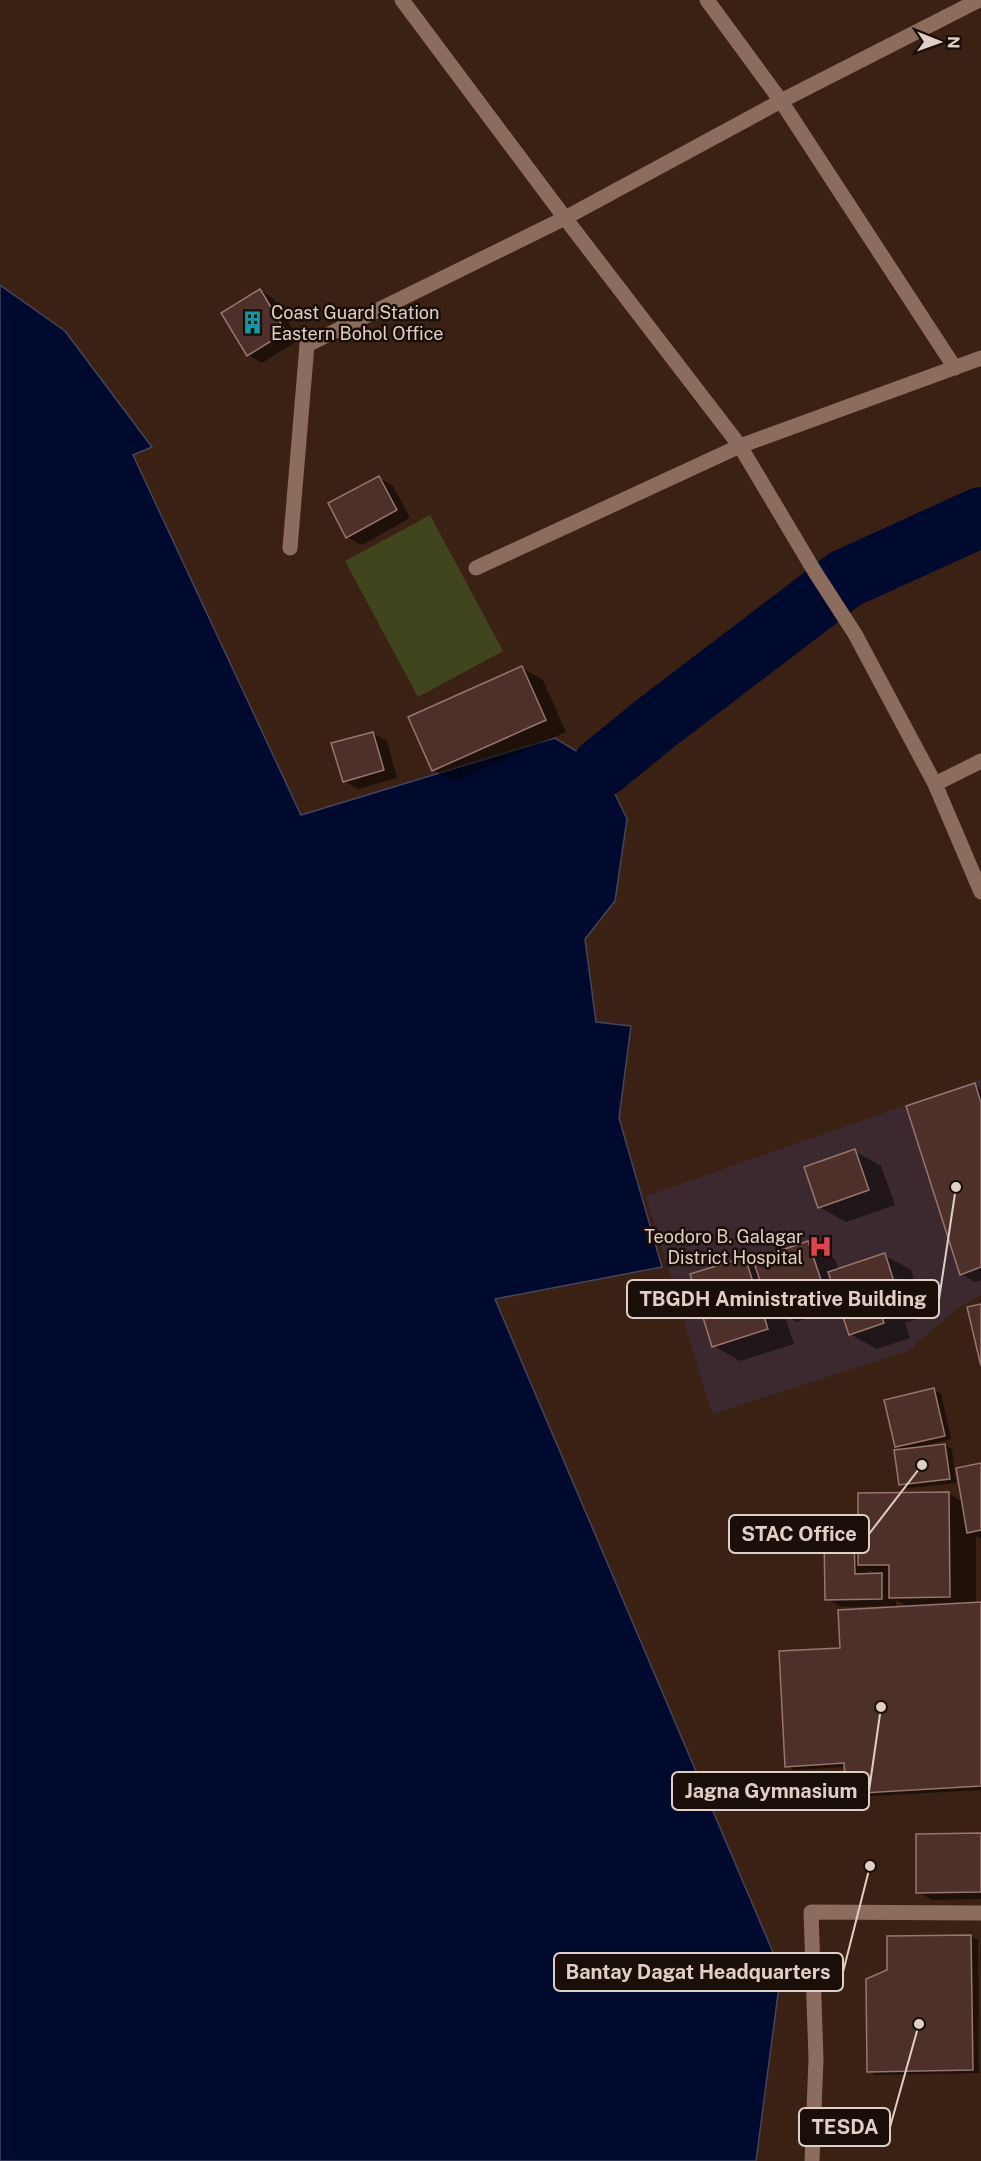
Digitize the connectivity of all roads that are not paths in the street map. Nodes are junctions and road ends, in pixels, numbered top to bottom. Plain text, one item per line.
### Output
1 (402, 0) edge
2 (707, 0) edge
3 (979, 0) edge
4 (781, 101) junction
5 (565, 218) junction
6 (981, 358) edge
7 (955, 368) junction
8 (740, 446) junction
9 (290, 548) dead end
10 (476, 568) dead end
11 (981, 761) edge
12 (935, 783) junction
13 (981, 892) edge
14 (981, 1913) edge
15 (812, 2161) edge

1 - 5 street
2 - 4 street
3 - 4 street
4 - 5 street
4 - 7 street
5 - 8 street
5 - 9 street
6 - 7 street
7 - 8 street
8 - 10 street
8 - 12 street
11 - 12 street
12 - 13 street
14 - 15 street

